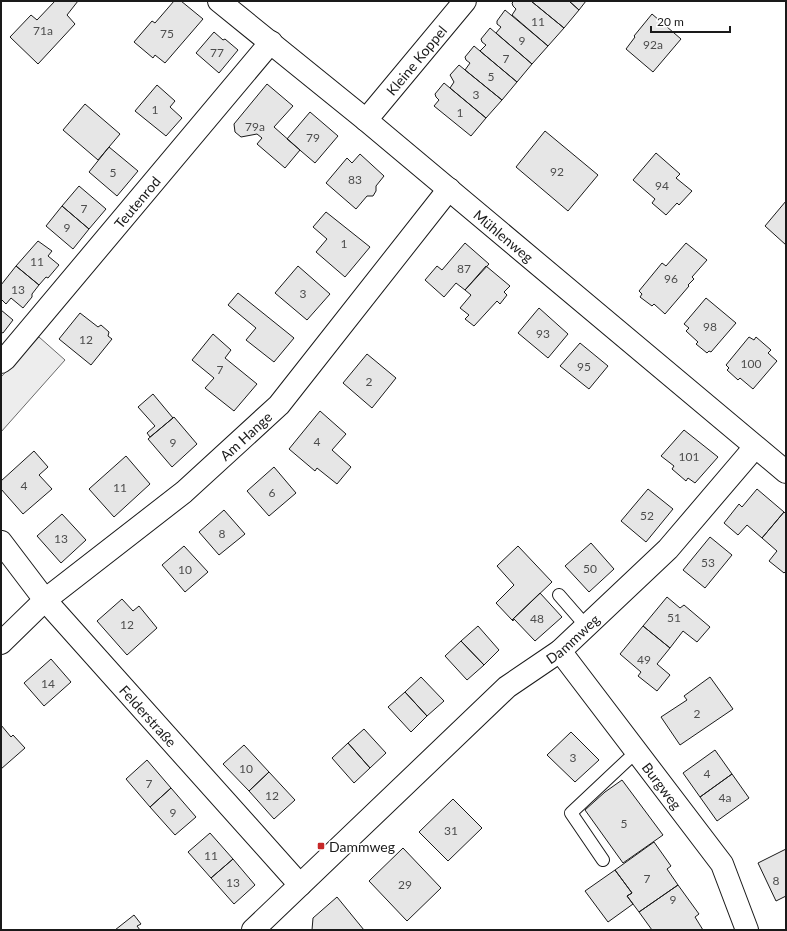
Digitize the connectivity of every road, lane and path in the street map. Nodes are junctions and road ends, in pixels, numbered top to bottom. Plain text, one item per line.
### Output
1 (219, 1) edge
2 (465, 1) edge
3 (271, 42) junction
4 (366, 120) junction
5 (449, 189) junction
6 (1, 362) edge
7 (755, 448) junction
8 (786, 472) edge
9 (1, 542) edge
10 (559, 595) dead end
11 (45, 600) junction
12 (586, 626) junction
13 (1, 642) edge
14 (560, 651) junction
15 (637, 751) junction
16 (603, 860) dead end
17 (300, 885) junction
18 (260, 928) edge
19 (747, 930) edge

1 - 3 street, Mühlenweg
2 - 4 street, Kleine Koppel
3 - 4 street, Mühlenweg
3 - 6 street, Teutenrod
4 - 5 street, Mühlenweg
5 - 7 street, Mühlenweg
5 - 11 street, Am Hange
7 - 8 street, Mühlenweg
7 - 12 street, Dammweg
9 - 11 street, Felderstraße
10 - 12 lane
11 - 13 street, Am Hange
11 - 17 street, Felderstraße
12 - 14 street, Dammweg
14 - 15 street, Burgweg
14 - 17 street, Dammweg
15 - 16 lane
15 - 19 street, Burgweg
17 - 18 street, Dammweg

